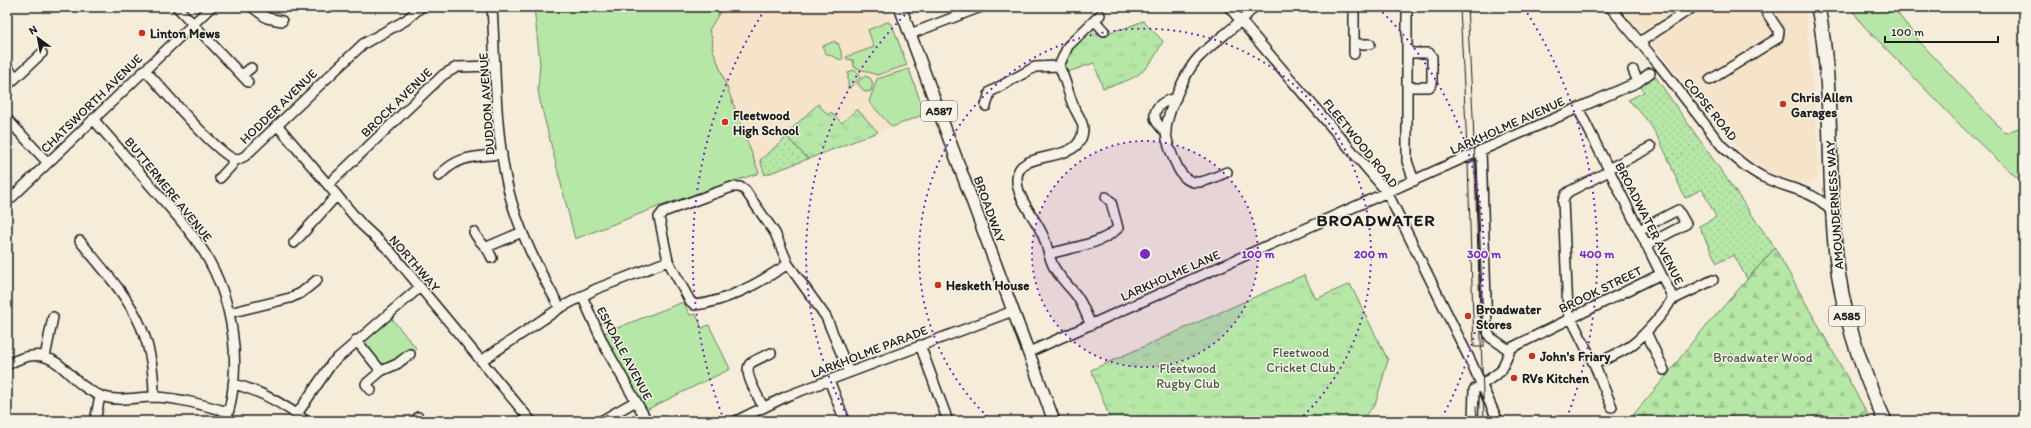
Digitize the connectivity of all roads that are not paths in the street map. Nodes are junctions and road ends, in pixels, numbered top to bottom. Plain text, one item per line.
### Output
1 (177, 7) edge
2 (211, 7) edge
3 (252, 7) edge
4 (421, 7) edge
5 (492, 7) edge
6 (900, 7) edge
7 (981, 7) edge
8 (1229, 7) edge
9 (1254, 7) edge
10 (1354, 7) edge
11 (1407, 7) edge
12 (1610, 7) edge
13 (1693, 7) edge
14 (1763, 7) edge
15 (1818, 7) edge
16 (282, 21) dead end
17 (1241, 21) junction
18 (194, 23) junction
19 (1104, 31) dead end
20 (910, 34) junction
21 (1640, 42) junction
22 (1354, 44) junction
23 (1370, 44) dead end
24 (42, 52) dead end
25 (1407, 53) junction
26 (1354, 54) dead end
27 (495, 66) junction
28 (1059, 66) junction
29 (7, 68) edge
30 (251, 68) dead end
31 (145, 70) junction
32 (1633, 70) dead end
33 (1650, 73) dead end
34 (16, 77) junction
35 (1710, 80) dead end
36 (1638, 82) junction
37 (7, 86) edge
38 (1407, 87) junction
39 (1176, 98) junction
40 (986, 106) dead end
41 (1578, 108) junction
42 (7, 119) edge
43 (93, 119) junction
44 (277, 125) junction
45 (1166, 132) junction
46 (1651, 147) dead end
47 (1481, 150) junction
48 (502, 154) junction
49 (232, 159) junction
50 (48, 162) junction
51 (1609, 170) junction
52 (1227, 172) dead end
53 (439, 176) dead end
54 (220, 178) dead end
55 (1414, 181) junction
56 (328, 185) junction
57 (1387, 192) junction
58 (337, 195) junction
59 (1106, 197) dead end
60 (7, 202) edge
61 (1832, 213) junction
62 (1639, 230) junction
63 (474, 232) dead end
64 (522, 232) junction
65 (80, 241) dead end
66 (294, 243) dead end
67 (1646, 245) junction
68 (487, 247) junction
69 (1049, 254) junction
70 (492, 258) dead end
71 (668, 261) junction
72 (788, 264) junction
73 (1661, 274) junction
74 (317, 280) dead end
75 (1712, 280) dead end
76 (420, 287) junction
77 (582, 296) junction
78 (1672, 300) junction
79 (560, 308) junction
80 (1013, 311) junction
81 (229, 313) junction
82 (53, 317) dead end
83 (1570, 317) junction
84 (1091, 325) junction
85 (1646, 332) junction
86 (356, 340) junction
87 (920, 345) junction
88 (1509, 350) junction
89 (1029, 352) junction
90 (772, 353) dead end
91 (410, 354) dead end
92 (45, 357) junction
93 (481, 361) junction
94 (1594, 364) junction
95 (7, 365) edge
96 (1664, 370) dead end
97 (381, 371) junction
98 (849, 372) junction
99 (830, 380) junction
100 (233, 384) junction
101 (1482, 385) junction
102 (371, 390) dead end
103 (100, 396) junction
104 (154, 397) junction
105 (636, 401) junction
106 (763, 407) junction
107 (1612, 407) dead end
108 (228, 412) junction
109 (297, 414) junction
110 (526, 419) edge
111 (95, 421) edge
112 (226, 421) edge
113 (306, 421) edge
114 (601, 421) edge
115 (647, 421) edge
116 (736, 421) edge
117 (845, 421) edge
118 (948, 421) edge
119 (1054, 421) edge
120 (1473, 421) edge
121 (1498, 421) edge
122 (1885, 421) edge

1 - 18 street
2 - 18 street, CHATSWORTH AVENUE
3 - 16 street
4 - 44 street, HODDER AVENUE
5 - 27 street, DUDDON AVENUE
6 - 20 main road, BROADWAY / A587
7 - 20 street
8 - 17 street, FLEETWOOD ROAD
9 - 17 street
10 - 22 street
11 - 25 street
12 - 21 street, COPSE ROAD
13 - 21 street
14 - 35 street
15 - 61 highway, AMOUNDERNESS WAY / A585
17 - 39 street
17 - 57 street, FLEETWOOD ROAD
18 - 30 street
18 - 31 street, CHATSWORTH AVENUE
19 - 28 street
20 - 80 main road, BROADWAY / A587
21 - 61 street, COPSE ROAD
22 - 23 street
22 - 26 street
24 - 34 street
25 - 38 street
25 - 38 street
27 - 48 street, DUDDON AVENUE
27 - 56 street, BROCK AVENUE
28 - 40 street
28 - 69 street
29 - 34 street
31 - 43 street, CHATSWORTH AVENUE
31 - 49 street, HODDER AVENUE
32 - 36 street
33 - 36 street, LARKHOLME AVENUE
34 - 37 street
36 - 41 street, LARKHOLME AVENUE
38 - 55 street
39 - 45 street
39 - 45 street
41 - 47 street, LARKHOLME AVENUE
41 - 51 street, BROADWATER AVENUE
42 - 50 street
43 - 50 street, CHATSWORTH AVENUE
43 - 81 street, BUTTERMERE AVENUE
44 - 49 street, HODDER AVENUE
44 - 56 street, NORTHWAY
45 - 52 street
46 - 51 street
47 - 55 street, LARKHOLME AVENUE
47 - 88 street
48 - 53 street
48 - 64 street, DUDDON AVENUE
49 - 54 street
50 - 60 street, CHATSWORTH AVENUE
51 - 62 street, BROADWATER AVENUE
51 - 83 street
55 - 57 street, LARKHOLME AVENUE
56 - 58 street, NORTHWAY
57 - 84 street, LARKHOLME LANE
57 - 101 street, FLEETWOOD ROAD
58 - 66 street
58 - 76 street, NORTHWAY
59 - 69 street
61 - 122 highway, AMOUNDERNESS WAY / A585
62 - 67 street, BROADWATER AVENUE
62 - 67 street
63 - 68 street
64 - 68 street
64 - 79 street, DUDDON AVENUE
65 - 104 street
67 - 73 street, BROADWATER AVENUE
68 - 70 street
69 - 84 street
71 - 72 street
71 - 72 street
71 - 77 street
72 - 98 street
73 - 78 street, BROADWATER AVENUE
73 - 83 street, BROOK STREET
74 - 81 street
75 - 78 street
76 - 86 street
76 - 93 street, NORTHWAY
77 - 79 street
77 - 105 street, ESKDALE AVENUE
78 - 85 street, BROADWATER AVENUE
79 - 93 street
80 - 87 street, LARKHOLME PARADE
80 - 89 main road, BROADWAY / A587
81 - 100 street, BUTTERMERE AVENUE
82 - 92 street
83 - 88 street, BROOK STREET
83 - 94 street
84 - 89 street, LARKHOLME LANE
85 - 94 street, BROADWATER AVENUE
85 - 96 street
86 - 97 street
86 - 109 street
87 - 98 street, LARKHOLME PARADE
87 - 118 street
88 - 101 street
89 - 119 main road, BROADWAY / A587
90 - 106 street
91 - 97 street
92 - 95 street
92 - 103 street
93 - 110 street, NORTHWAY
94 - 107 street
97 - 102 street
98 - 99 street, LARKHOLME PARADE
99 - 106 street, LARKHOLME PARADE
99 - 117 street
100 - 108 street, BUTTERMERE AVENUE
100 - 109 street
101 - 120 street
101 - 121 street, FLEETWOOD ROAD
103 - 104 street
103 - 111 street
104 - 108 street
105 - 114 street
105 - 115 street, ESKDALE AVENUE
106 - 116 street, LARKHOLME PARADE
108 - 112 street, BUTTERMERE AVENUE
109 - 113 street

